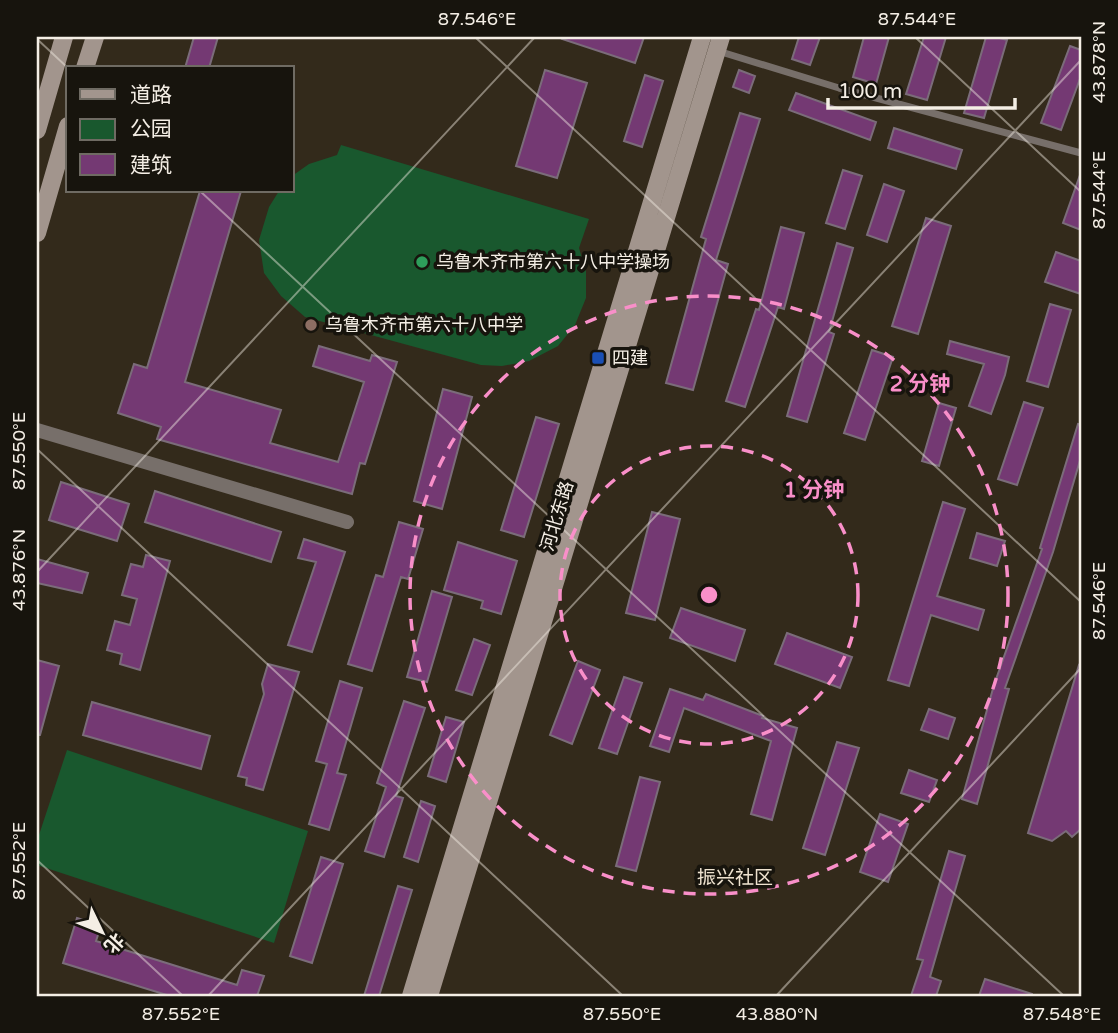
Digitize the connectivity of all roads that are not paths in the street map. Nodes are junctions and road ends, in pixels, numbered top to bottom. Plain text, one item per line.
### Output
1 (64, 37) edge
2 (95, 37) edge
3 (702, 37) edge
4 (718, 44) edge
5 (86, 66) edge
6 (37, 130) edge
7 (66, 133) edge
8 (1081, 152) edge
9 (37, 233) edge
10 (37, 430) edge
11 (347, 522) dead end
12 (411, 996) edge
13 (429, 996) edge

1 - 6 main road
2 - 5 main road
3 - 12 main road, 河北东路
4 - 8 lane
4 - 13 main road
7 - 9 main road
10 - 11 street

